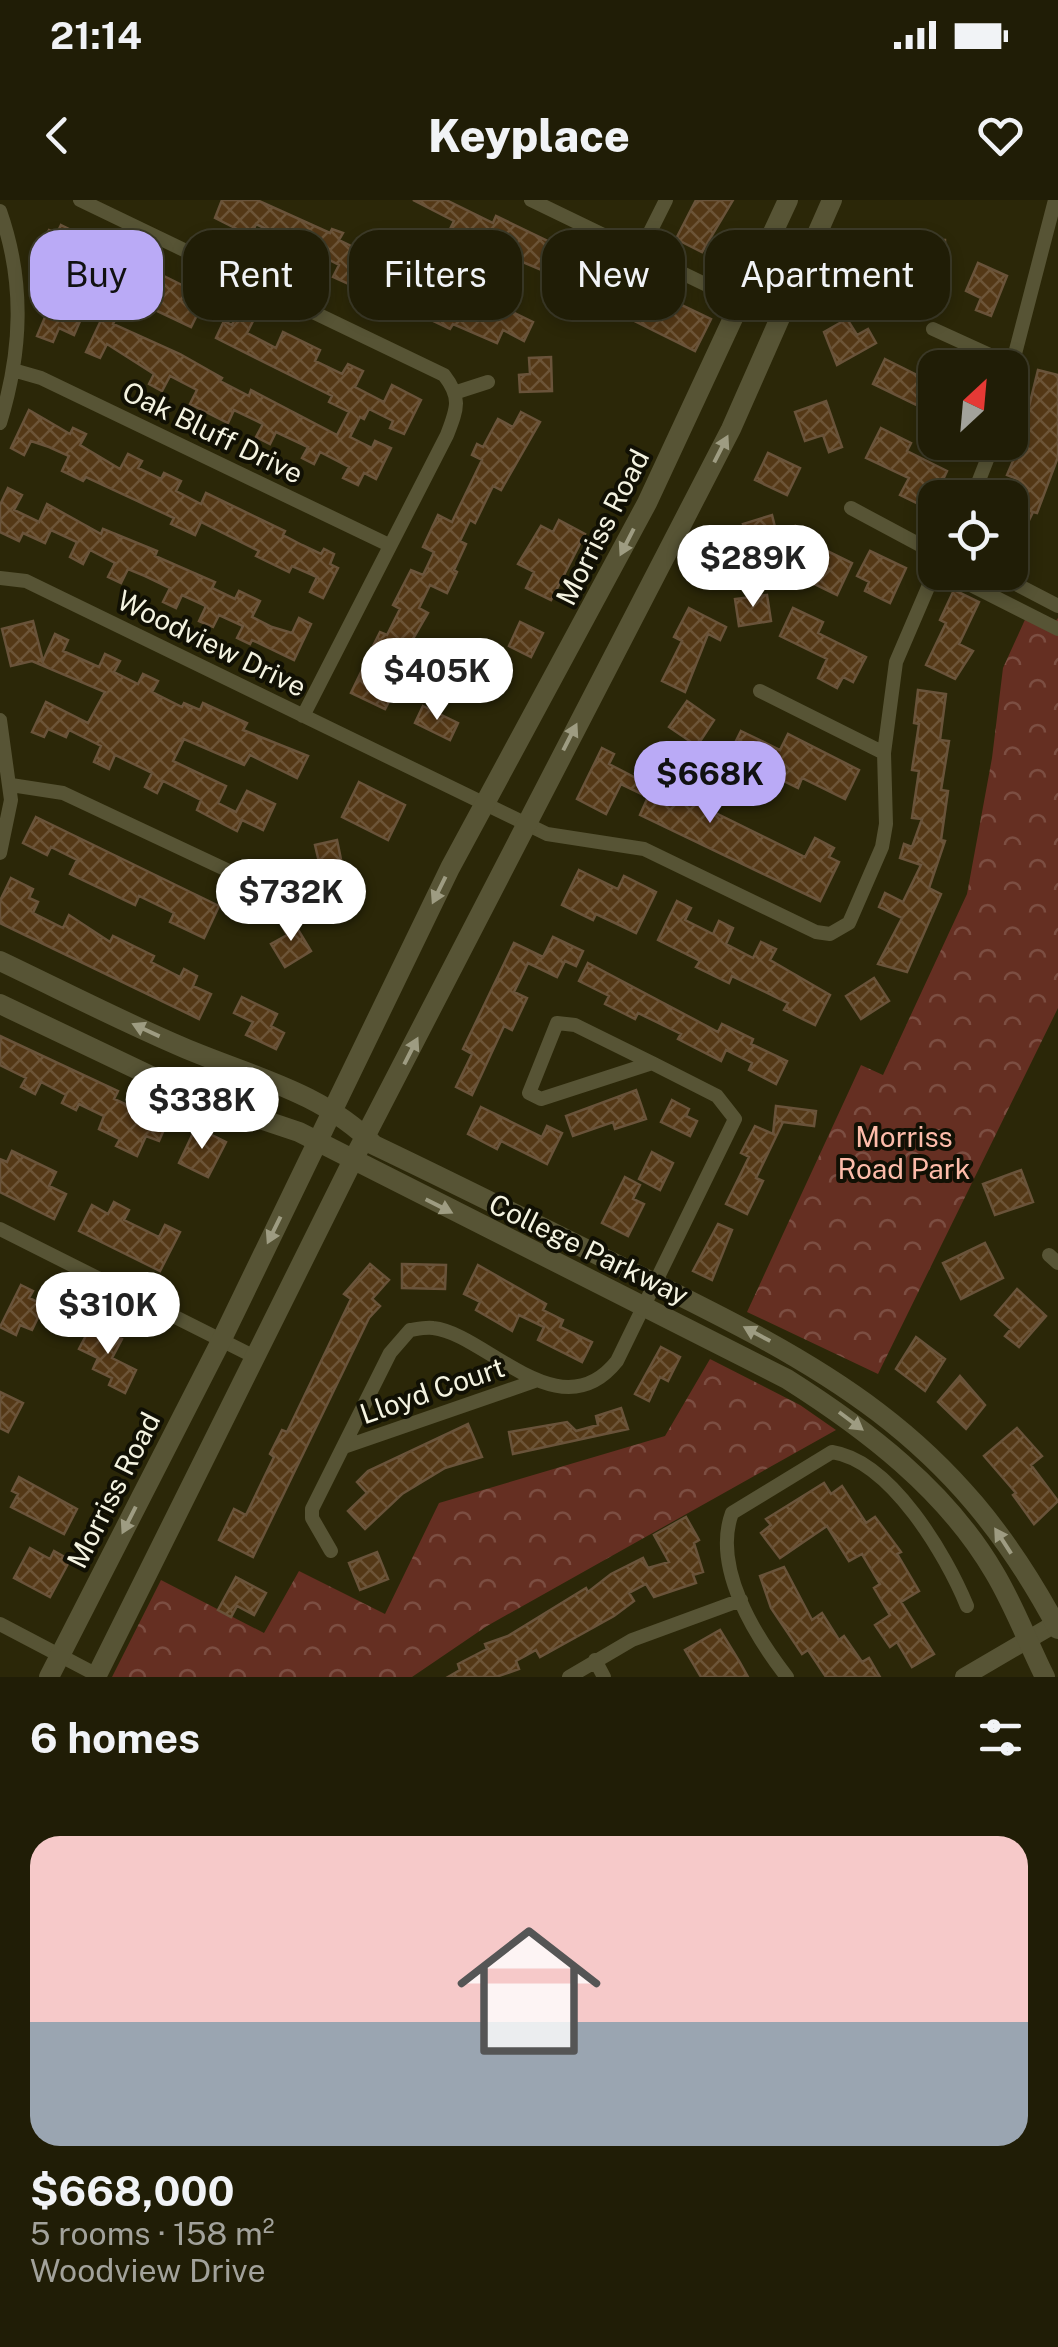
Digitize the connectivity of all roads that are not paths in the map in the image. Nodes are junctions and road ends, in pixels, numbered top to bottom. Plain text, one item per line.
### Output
1 (80, 200) edge
2 (531, 200) edge
3 (666, 200) edge
4 (788, 200) edge
5 (832, 200) edge
6 (1055, 200) edge
7 (0, 211) edge
8 (594, 230) edge
9 (651, 230) edge
10 (774, 230) edge
11 (733, 320) edge
12 (933, 328) dead end
13 (975, 350) edge
14 (1016, 350) edge
15 (13, 370) junction
16 (488, 382) dead end
17 (457, 392) junction
18 (0, 423) edge
19 (851, 508) dead end
20 (918, 543) edge
21 (389, 545) junction
22 (0, 578) edge
23 (927, 590) edge
24 (980, 590) edge
25 (1027, 590) edge
26 (1058, 606) edge
27 (1058, 630) edge
28 (760, 691) dead end
29 (304, 716) junction
30 (0, 720) edge
31 (884, 753) junction
32 (10, 784) junction
33 (484, 804) junction
34 (525, 824) junction
35 (0, 853) edge
36 (246, 880) dead end
37 (0, 962) edge
38 (0, 1004) edge
39 (652, 1062) junction
40 (331, 1110) junction
41 (367, 1138) junction
42 (316, 1142) junction
43 (352, 1162) junction
44 (0, 1229) edge
45 (654, 1282) junction
46 (644, 1308) junction
47 (221, 1341) junction
48 (255, 1356) junction
49 (536, 1381) junction
50 (344, 1447) junction
51 (331, 1552) dead end
52 (741, 1600) junction
53 (967, 1606) dead end
54 (0, 1624) edge
55 (1057, 1624) edge
56 (1027, 1640) junction
57 (59, 1656) junction
58 (595, 1660) junction
59 (97, 1676) edge
60 (49, 1677) edge
61 (569, 1677) edge
62 (604, 1677) edge
63 (787, 1677) edge
64 (964, 1677) edge
65 (1045, 1677) edge

1 - 17 street
2 - 8 street
3 - 9 street
4 - 10 main road, Morriss Road
34 -> 5 main road
6 - 14 street
7 - 15 street
11 -> 33 main road, Morriss Road
12 - 13 street
15 - 18 street
15 - 21 street, Oak Bluff Drive
16 - 17 street
17 - 21 street
19 - 20 street
21 - 29 street
22 - 29 street, Woodview Drive
23 - 31 street
24 - 27 street
25 - 26 street
28 - 31 street
29 - 33 street, Woodview Drive
30 - 32 street
31 - 34 street, Woodview Drive
32 - 35 street
32 - 36 street
33 - 34 street, Woodview Drive
33 -> 40 main road, Morriss Road
41 -> 34 main road
40 -> 37 main road, College Parkway
38 - 42 main road, College Parkway
39 - 39 street
39 - 45 street, Lloyd Court
40 - 41 main road, College Parkway
40 - 42 main road, Morriss Road
41 - 43 main road
41 - 45 main road, College Parkway
42 - 43 main road, College Parkway
42 -> 47 main road, Morriss Road
43 -> 46 main road, College Parkway
43 - 48 main road
44 - 47 street
45 - 46 street, Lloyd Court
55 -> 45 main road, College Parkway
46 - 49 street, Lloyd Court
46 -> 56 main road, College Parkway
47 - 48 street
47 -> 57 main road, Morriss Road
48 - 59 main road
49 - 50 street, Lloyd Court
49 - 50 street, Lloyd Court
50 - 51 street, Lloyd Court
52 - 53 street
52 - 58 street
52 - 63 street
54 - 57 street
55 - 56 street
56 - 64 street
56 - 65 main road, College Parkway
57 - 59 street
57 - 60 main road, Morriss Road
58 - 61 street
58 - 62 street

